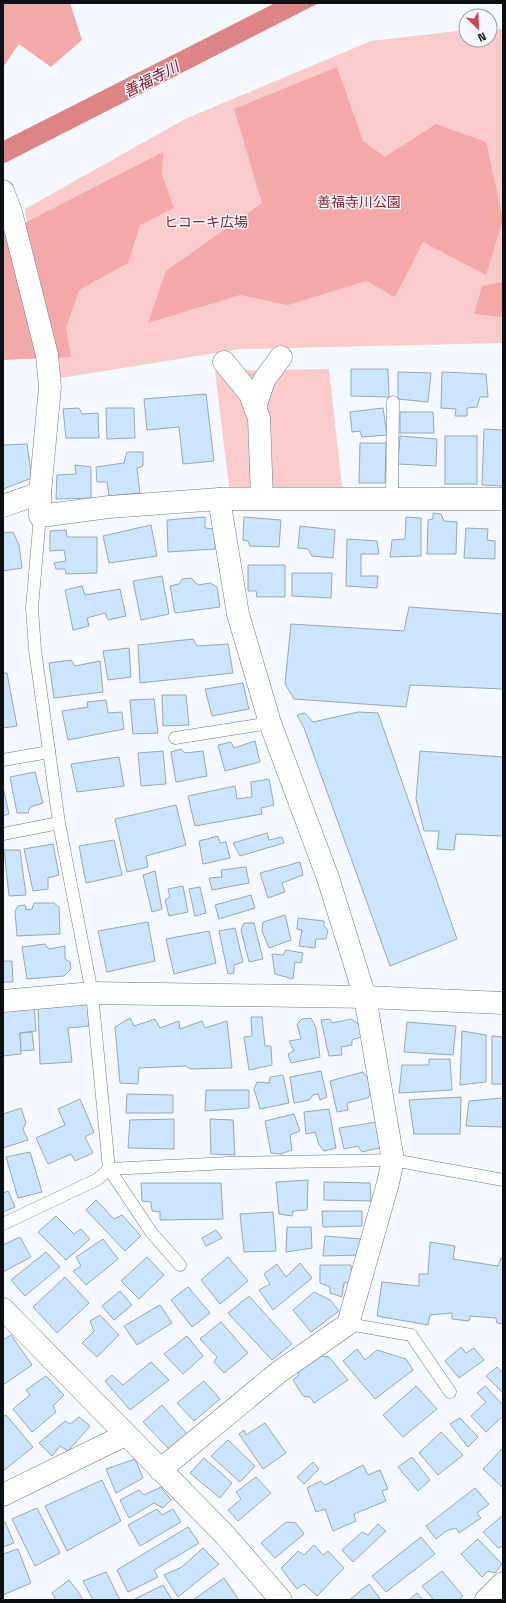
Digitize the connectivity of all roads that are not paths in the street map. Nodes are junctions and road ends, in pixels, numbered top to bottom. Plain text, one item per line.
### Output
1 (6, 198) edge
2 (281, 357) dead end
3 (224, 362) dead end
4 (393, 402) dead end
5 (255, 408) junction
6 (40, 493) junction
7 (219, 498) junction
8 (262, 498) junction
9 (392, 498) junction
10 (503, 499) edge
11 (3, 506) edge
12 (40, 516) junction
13 (270, 723) junction
14 (174, 738) dead end
15 (49, 752) junction
16 (3, 760) edge
17 (59, 823) junction
18 (3, 834) edge
19 (92, 993) junction
20 (365, 997) junction
21 (3, 1001) edge
22 (503, 1003) edge
23 (393, 1160) junction
24 (108, 1169) junction
25 (503, 1180) edge
26 (3, 1224) edge
27 (180, 1265) dead end
28 (3, 1309) edge
29 (348, 1324) junction
30 (450, 1392) dead end
31 (125, 1435) junction
32 (160, 1470) junction
33 (3, 1496) edge
34 (503, 1583) edge
35 (281, 1600) edge
36 (486, 1600) edge

1 - 6 street
2 - 5 street
3 - 5 street
4 - 9 lane
5 - 8 street
6 - 11 street
6 - 12 street
7 - 8 street
7 - 12 street
7 - 13 street
8 - 9 street
9 - 10 street
12 - 15 lane
13 - 14 lane
13 - 20 street
15 - 16 lane
15 - 17 lane
17 - 18 lane
17 - 19 lane
19 - 20 street
19 - 21 street
19 - 24 lane
20 - 22 street
20 - 23 street
23 - 24 lane
23 - 25 lane
23 - 29 street
24 - 26 lane
24 - 27 lane
28 - 31 street
29 - 30 lane
29 - 32 street
31 - 32 street
31 - 33 street
32 - 35 street
34 - 36 street

